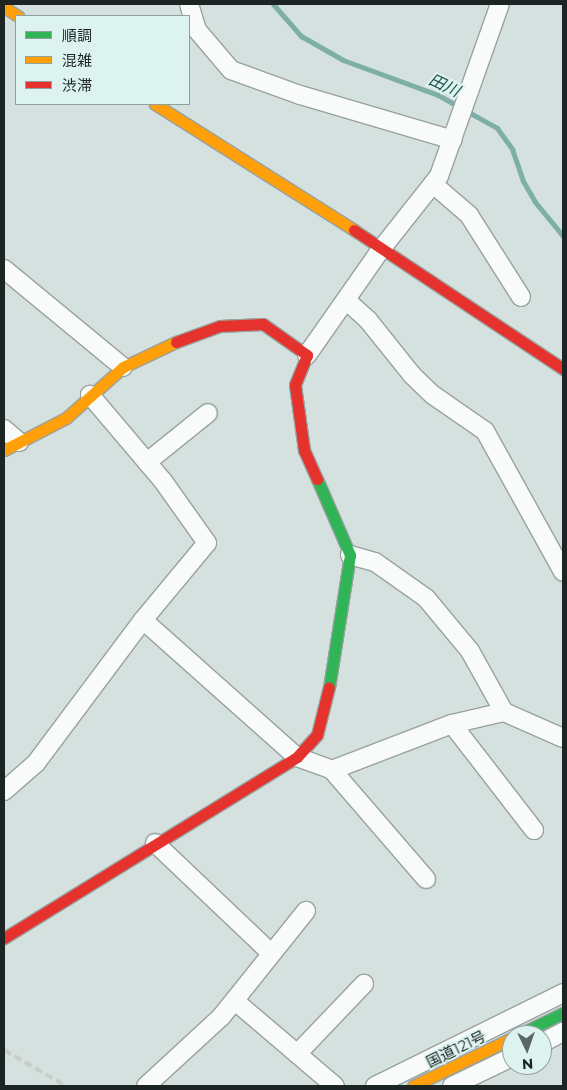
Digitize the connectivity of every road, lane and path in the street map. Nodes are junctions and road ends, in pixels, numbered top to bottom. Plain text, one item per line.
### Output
1 (189, 4) edge
2 (500, 4) edge
3 (4, 7) edge
4 (16, 15) edge
5 (157, 105) edge
6 (453, 140) junction
7 (433, 184) junction
8 (382, 248) junction
9 (4, 269) edge
10 (521, 297) dead end
11 (347, 301) junction
12 (307, 355) junction
13 (122, 367) junction
14 (563, 369) edge
15 (90, 396) junction
16 (208, 413) dead end
17 (4, 429) edge
18 (11, 446) edge
19 (147, 462) junction
20 (350, 555) junction
21 (563, 572) edge
22 (144, 620) junction
23 (504, 712) junction
24 (452, 724) junction
25 (563, 738) edge
26 (297, 757) junction
27 (332, 770) junction
28 (4, 791) edge
29 (534, 830) dead end
30 (155, 843) junction
31 (426, 879) dead end
32 (306, 911) dead end
33 (4, 938) edge
34 (270, 952) junction
35 (364, 984) dead end
36 (563, 994) edge
37 (235, 1001) junction
38 (563, 1013) edge
39 (538, 1025) edge
40 (502, 1043) edge
41 (298, 1054) junction
42 (502, 1062) edge
43 (146, 1086) edge
44 (335, 1086) edge
45 (375, 1086) edge
46 (412, 1086) edge
47 (452, 1086) edge

1 - 6 street
2 - 6 street
3 - 4 main road
5 - 8 main road
6 - 7 street
7 - 8 street
7 - 10 street
8 - 11 street
8 - 14 main road
9 - 13 street
11 - 12 street
11 - 21 street
12 - 13 main road
12 - 20 main road
13 - 15 main road
15 - 18 main road
15 - 19 street
16 - 19 street
17 - 18 street
19 - 22 street
20 - 23 street
20 - 26 main road
22 - 26 street
22 - 28 street
23 - 24 street
23 - 25 street
24 - 27 street
24 - 29 street
26 - 27 street
26 - 30 main road
27 - 31 street
30 - 33 main road
30 - 34 street
32 - 34 street
34 - 37 street
35 - 41 street
36 - 45 street
37 - 41 street
37 - 43 street
38 - 39 main road
40 - 46 main road, 国道121号
41 - 44 street
42 - 47 street

